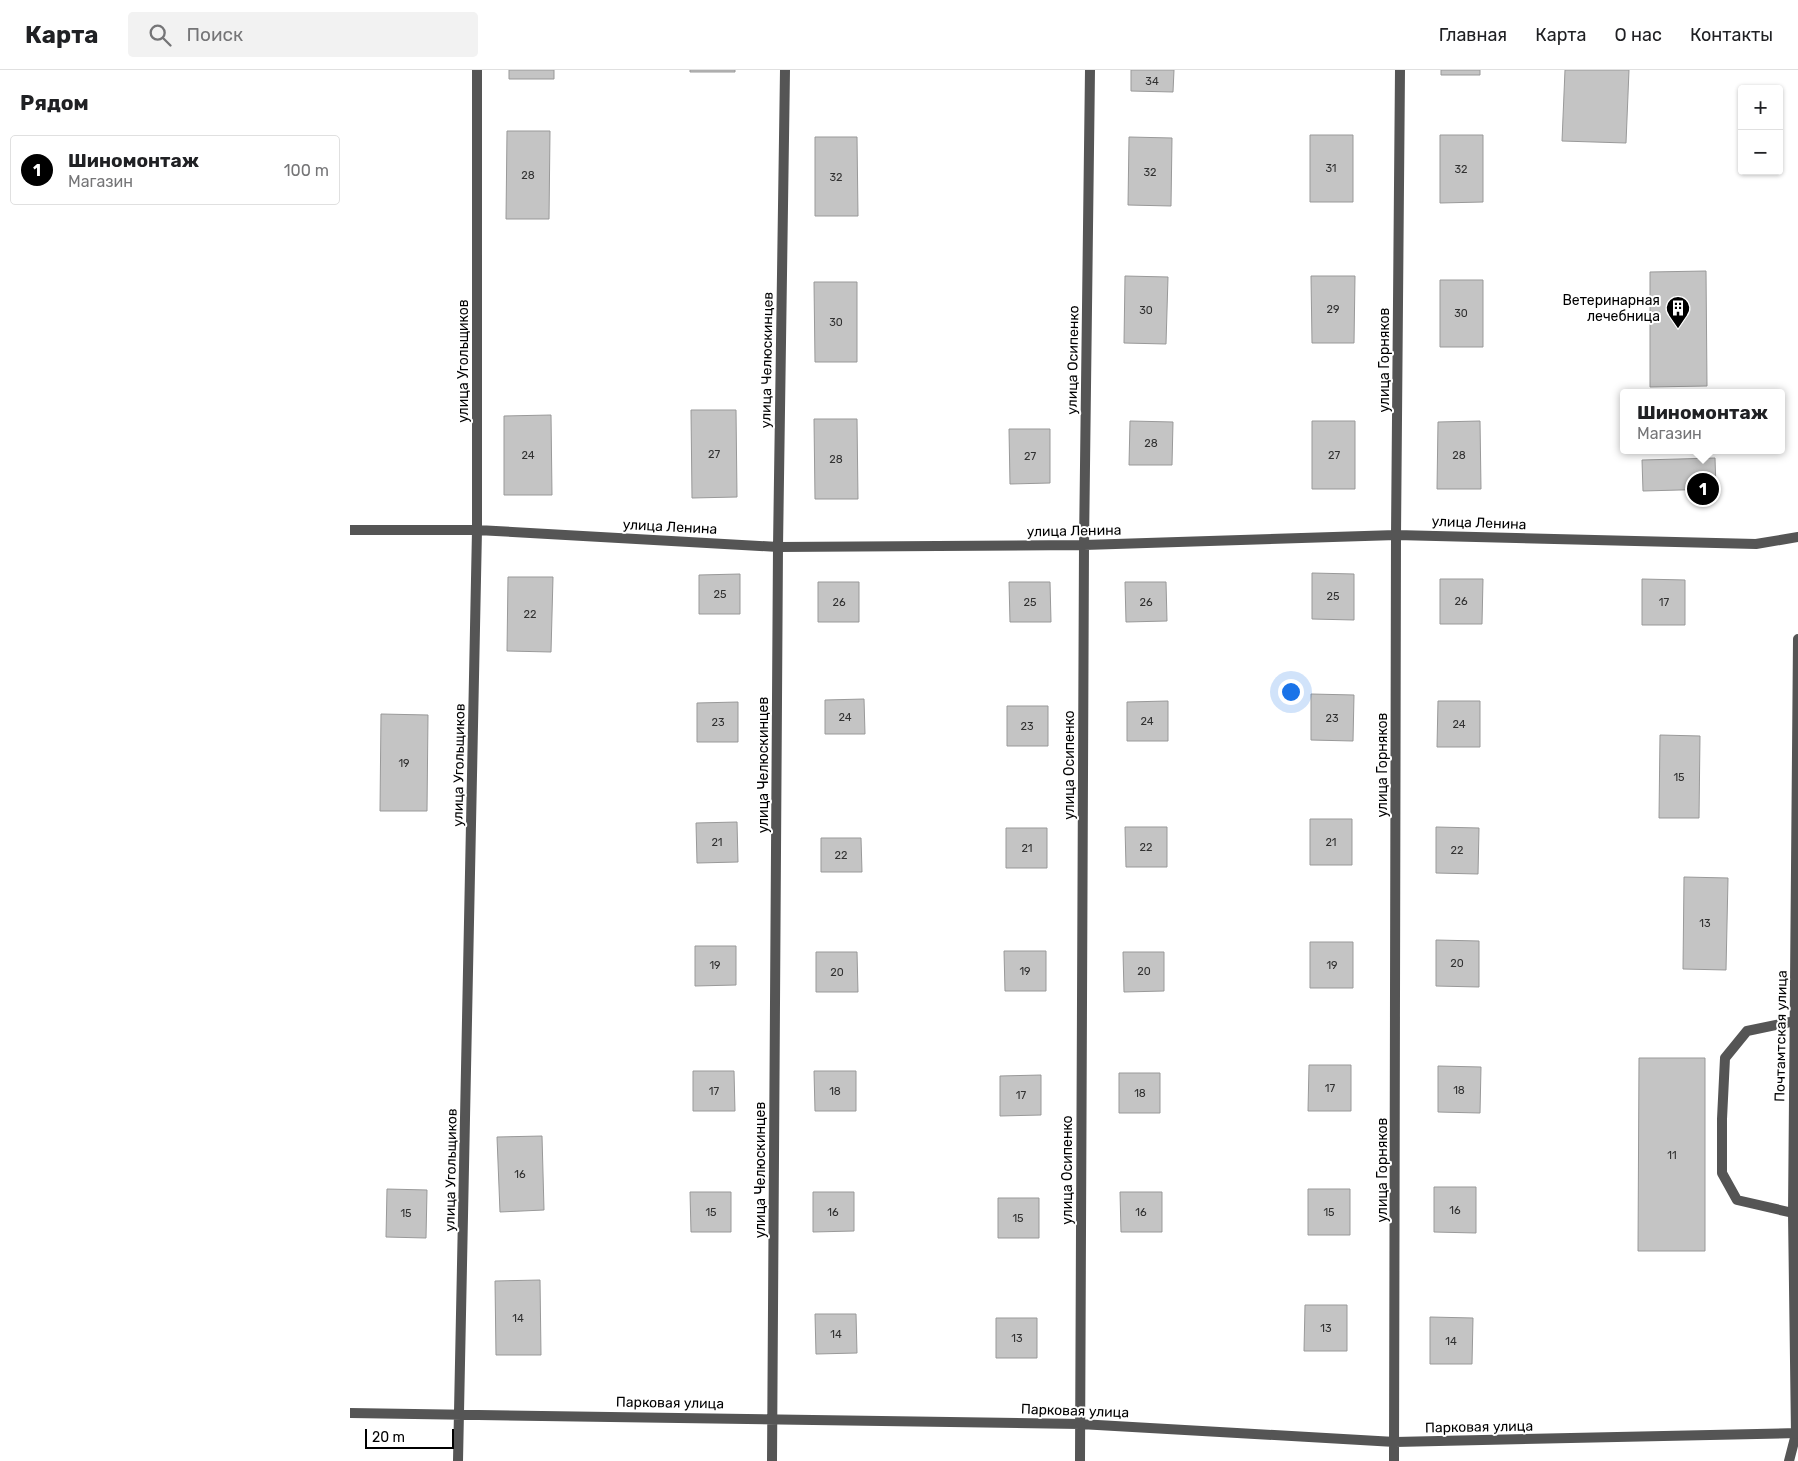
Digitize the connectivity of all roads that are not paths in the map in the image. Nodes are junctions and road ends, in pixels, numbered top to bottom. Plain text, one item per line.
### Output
1 (477, 70) edge
2 (785, 70) edge
3 (1090, 70) edge
4 (1400, 70) edge
5 (350, 530) edge
6 (477, 530) junction
7 (1396, 535) junction
8 (1798, 537) edge
9 (1084, 545) junction
10 (778, 547) junction
11 (1798, 639) edge
12 (1797, 862) edge
13 (1795, 1021) junction
14 (1796, 1098) edge
15 (1793, 1213) junction
16 (350, 1413) edge
17 (460, 1414) junction
18 (772, 1418) junction
19 (1080, 1424) junction
20 (1797, 1436) edge
21 (1395, 1442) junction
22 (458, 1461) edge
23 (772, 1461) edge
24 (1080, 1461) edge
25 (1394, 1461) edge
26 (1788, 1461) edge

1 - 6 street, улица Угольщиков
2 - 10 street, улица Челюскинцев
3 - 9 street, улица Осипенко
4 - 7 street, улица Горняков
5 - 6 street, улица Ленина
6 - 10 street, улица Ленина
6 - 17 street, улица Угольщиков
7 - 8 street, улица Ленина
7 - 9 street, улица Ленина
7 - 21 street, улица Горняков
9 - 10 street, улица Ленина
9 - 19 street, улица Осипенко
10 - 18 street, улица Челюскинцев
11 - 12 street, Почтамтская улица
12 - 13 street, Почтамтская улица
13 - 14 street, Почтамтская улица
13 - 15 street
14 - 15 street, Почтамтская улица
15 - 20 street, Почтамтская улица
16 - 17 street, Парковая улица
17 - 18 street, Парковая улица
17 - 22 street, улица Угольщиков
18 - 19 street, Парковая улица
18 - 23 street, улица Челюскинцев
19 - 21 street, Парковая улица
19 - 24 street, улица Осипенко
20 - 21 street, Парковая улица
20 - 26 street, Почтамтская улица
21 - 25 street, улица Горняков

